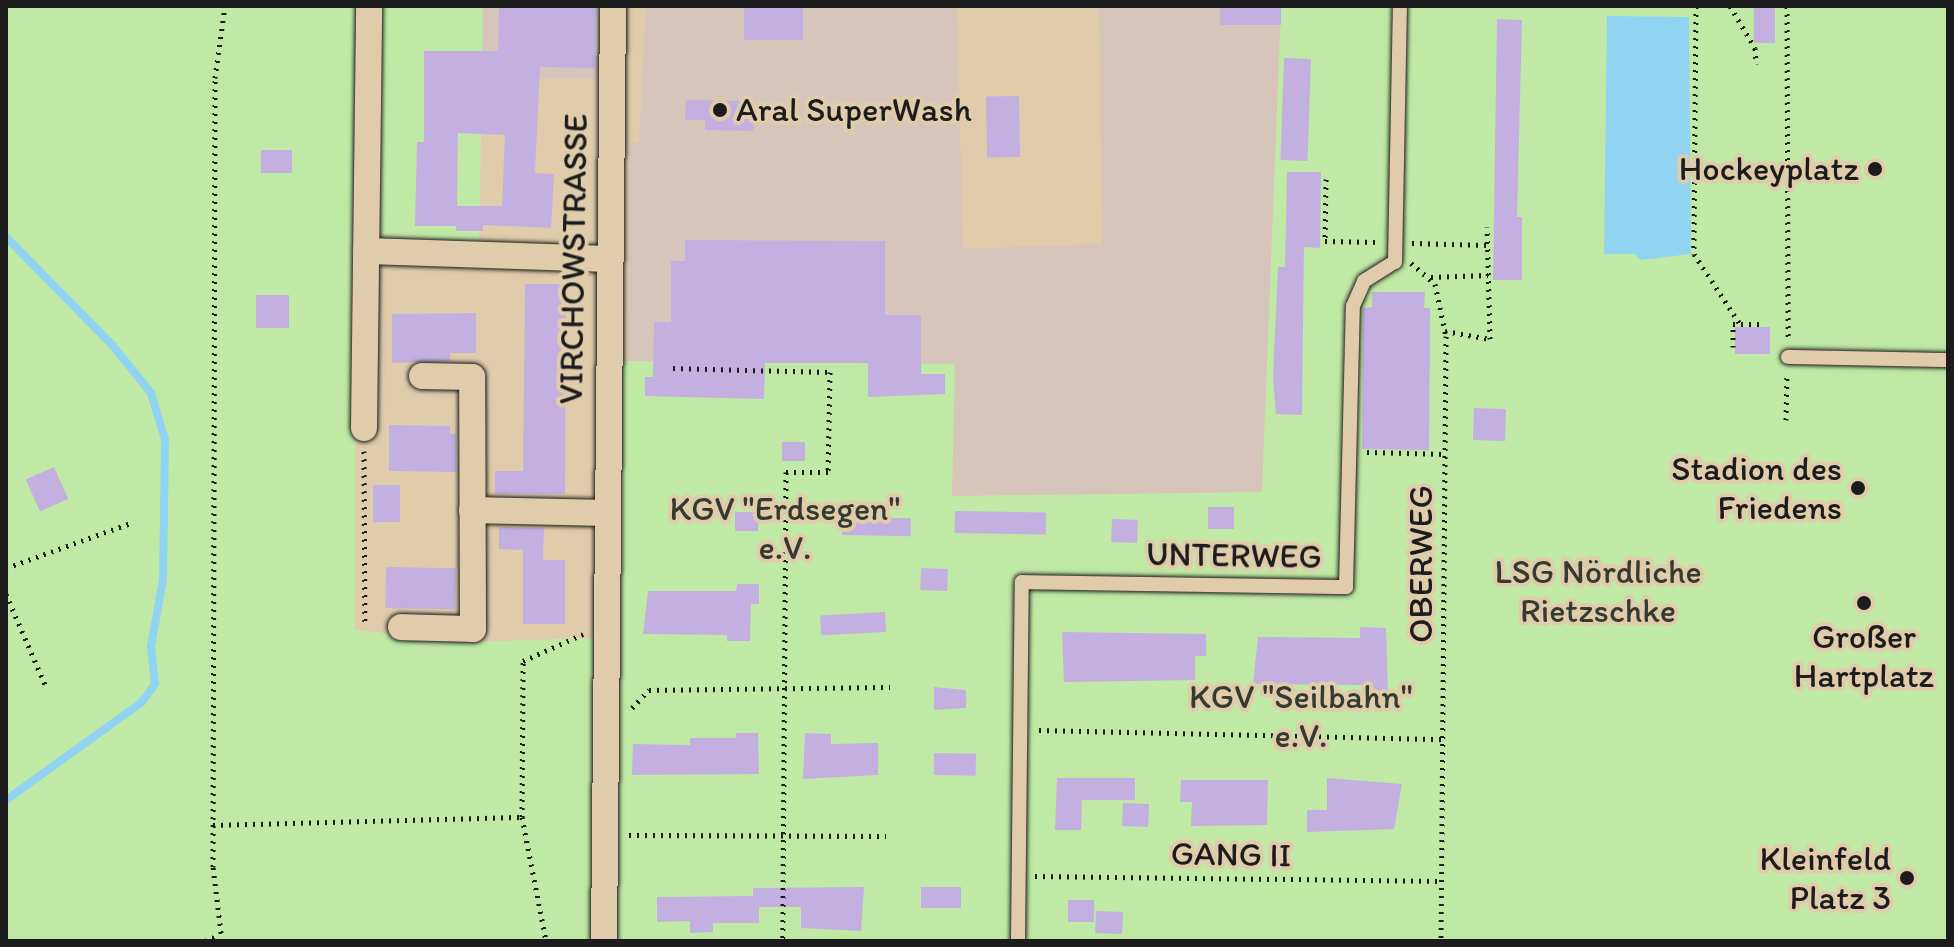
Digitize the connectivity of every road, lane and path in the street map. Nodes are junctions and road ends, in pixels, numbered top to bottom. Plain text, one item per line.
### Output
1 (225, 6) edge
2 (369, 6) edge
3 (613, 6) edge
4 (1400, 6) edge
5 (1696, 6) edge
6 (1730, 6) edge
7 (1787, 6) edge
8 (1756, 64) dead end
9 (1487, 227) dead end
10 (366, 251) junction
11 (610, 259) junction
12 (1395, 262) junction
13 (1488, 275) junction
14 (1431, 277) junction
15 (1740, 324) junction
16 (1761, 324) dead end
17 (1445, 331) junction
18 (1733, 347) dead end
19 (1788, 357) junction
20 (1948, 360) edge
21 (673, 368) dead end
22 (422, 376) dead end
23 (1786, 420) dead end
24 (364, 428) joint
25 (1348, 452) junction
26 (1446, 454) junction
27 (472, 510) junction
28 (606, 513) junction
29 (131, 523) dead end
30 (6, 568) edge
31 (6, 594) edge
32 (365, 626) dead end
33 (401, 627) dead end
34 (603, 631) junction
35 (890, 687) dead end
36 (785, 688) junction
37 (47, 689) dead end
38 (1022, 729) junction
39 (605, 738) junction
40 (1444, 739) junction
41 (522, 817) junction
42 (213, 825) junction
43 (624, 835) dead end
44 (783, 835) junction
45 (886, 836) dead end
46 (1019, 876) junction
47 (1442, 881) junction
48 (220, 938) edge
49 (205, 941) edge
50 (546, 941) edge
51 (604, 941) edge
52 (783, 941) edge
53 (1018, 941) edge
54 (1441, 941) edge

1 - 42 path
2 - 10 street
3 - 11 street, VIRCHOWSTRASSE
4 - 12 lane
5 - 15 path
6 - 8 path
7 - 19 path
9 - 13 path
10 - 11 street
10 - 24 street
11 - 28 street, VIRCHOWSTRASSE
12 - 14 path
12 - 25 lane, UNTERWEG
13 - 14 path
13 - 17 path
14 - 17 path, OBERWEG
15 - 16 path
15 - 18 path
17 - 26 path, OBERWEG
19 - 20 lane
19 - 23 path
21 - 36 path
22 - 27 street
24 - 32 path
25 - 26 path
25 - 38 lane, UNTERWEG
26 - 40 path, OBERWEG
27 - 28 street
27 - 33 street
28 - 34 street, VIRCHOWSTRASSE
29 - 30 path
31 - 37 path
34 - 39 street, VIRCHOWSTRASSE
34 - 41 path
35 - 36 path
36 - 39 path
36 - 44 path
38 - 40 path
38 - 46 lane, UNTERWEG
39 - 51 street, VIRCHOWSTRASSE
40 - 47 path, OBERWEG
41 - 42 path
41 - 50 path
42 - 48 path
43 - 44 path
44 - 45 path
44 - 52 path
46 - 47 path, GANG II
46 - 53 lane, UNTERWEG
47 - 54 path, OBERWEG
48 - 49 path

